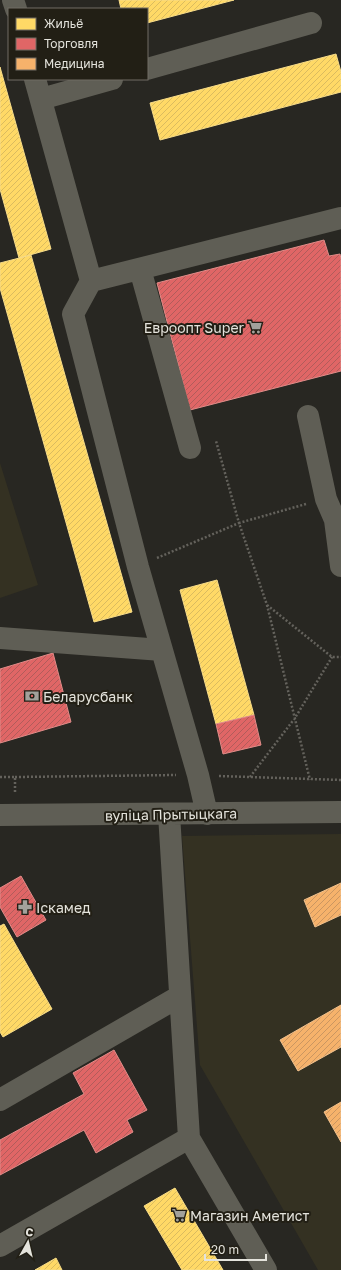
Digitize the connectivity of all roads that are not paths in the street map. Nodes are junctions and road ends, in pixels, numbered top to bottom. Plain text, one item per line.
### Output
1 (310, 22) dead end
2 (148, 69) edge
3 (105, 80) edge
4 (38, 89) edge
5 (341, 218) edge
6 (140, 268) junction
7 (91, 280) junction
8 (308, 416) dead end
9 (190, 448) dead end
10 (340, 543) edge
11 (341, 566) edge
12 (0, 638) edge
13 (162, 650) junction
14 (341, 812) edge
15 (169, 814) junction
16 (207, 814) junction
17 (0, 815) edge
18 (180, 996) junction
19 (0, 1100) edge
20 (189, 1138) junction
21 (0, 1246) edge
22 (266, 1270) edge

1 - 2 street
3 - 4 street
4 - 7 street
5 - 6 street
6 - 7 street
6 - 9 street
7 - 13 street
8 - 10 street
10 - 11 street
12 - 13 street
13 - 16 street
14 - 16 street, вуліца Прытыцкага
15 - 16 street, вуліца Прытыцкага
15 - 17 street, вуліца Прытыцкага
15 - 18 street
18 - 19 street
18 - 20 street
20 - 21 street
20 - 22 street

